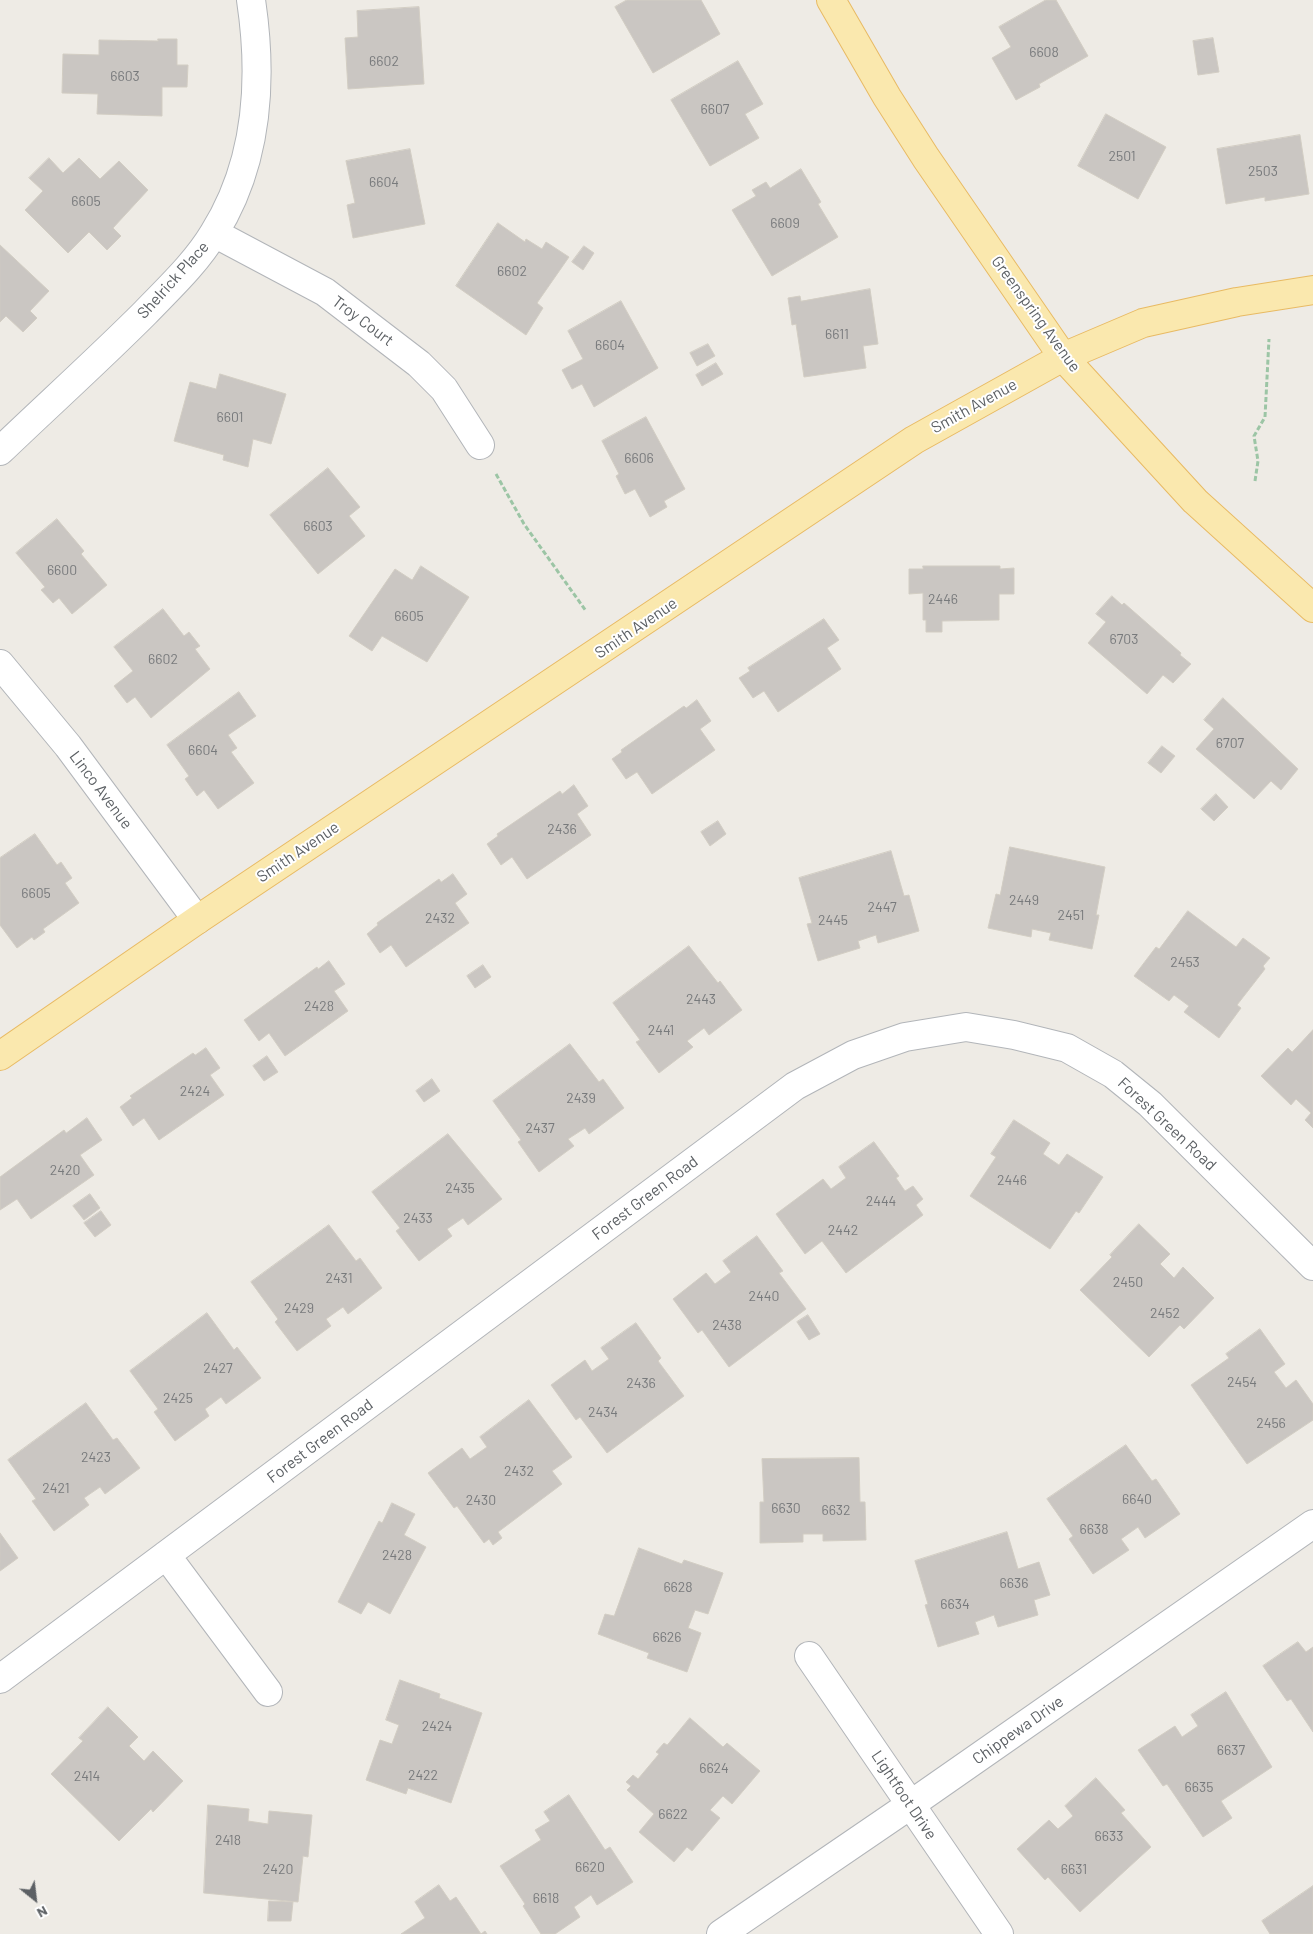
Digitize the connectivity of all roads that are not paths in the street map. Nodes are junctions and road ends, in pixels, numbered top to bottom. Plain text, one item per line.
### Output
1 (251, 0) edge
2 (831, 0) edge
3 (214, 234) junction
4 (1313, 290) edge
5 (1063, 357) junction
6 (480, 445) road end
7 (0, 451) edge
8 (1313, 608) edge
9 (0, 664) edge
10 (197, 920) junction
11 (0, 1056) edge
12 (1313, 1266) edge
13 (1313, 1524) edge
14 (166, 1556) junction
15 (809, 1656) dead end
16 (0, 1679) edge
17 (268, 1692) dead end
18 (910, 1805) junction
19 (721, 1934) edge
20 (999, 1934) edge

1 - 3 street, Shelrick Place
2 - 5 main road, Greenspring Avenue
3 - 6 street, Troy Court
3 - 7 street, Shelrick Place
4 - 5 main road, Smith Avenue
5 - 8 main road, Greenspring Avenue
5 - 10 main road, Smith Avenue
9 - 10 street, Linco Avenue
10 - 11 main road, Smith Avenue
12 - 14 street, Forest Green Road
13 - 18 street, Chippewa Drive
14 - 16 street, Forest Green Road
14 - 17 street
15 - 18 street, Lightfoot Drive
18 - 19 street, Chippewa Drive
18 - 20 street, Lightfoot Drive

